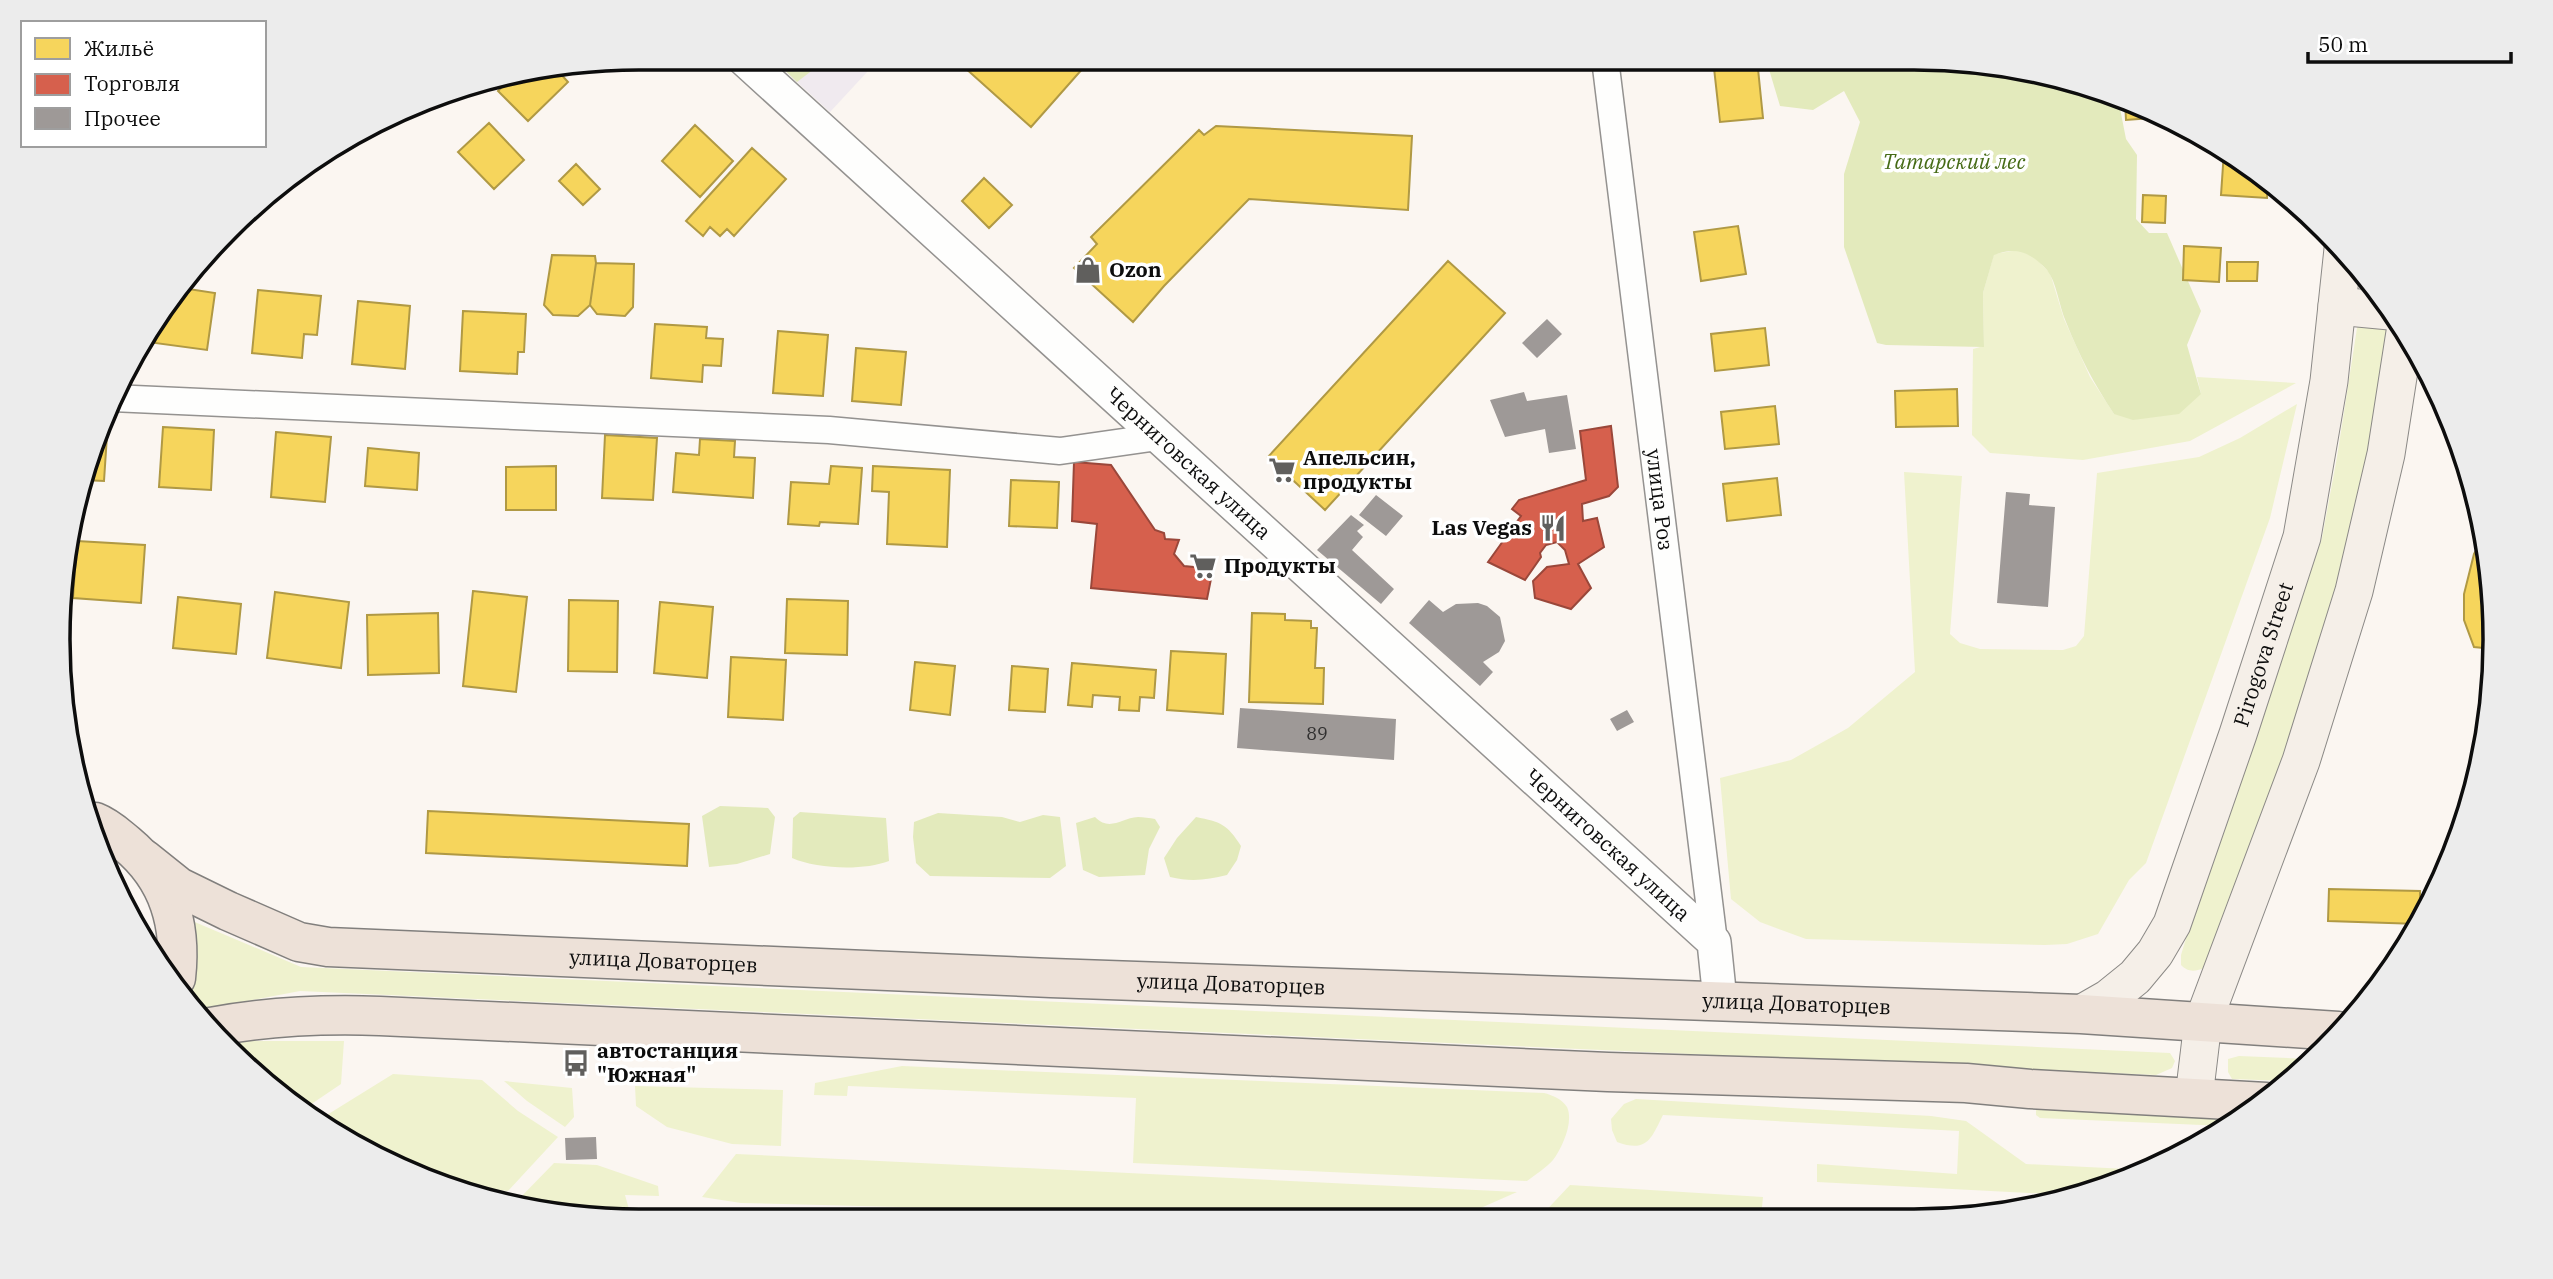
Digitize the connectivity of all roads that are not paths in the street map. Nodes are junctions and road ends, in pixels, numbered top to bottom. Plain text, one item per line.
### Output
1 (756, 70) edge
2 (1606, 70) edge
3 (2341, 263) edge
4 (2337, 306) junction
5 (2377, 310) edge
6 (2403, 348) edge
7 (124, 399) edge
8 (1158, 437) junction
9 (101, 824) edge
10 (144, 859) junction
11 (1714, 942) junction
12 (177, 971) edge
13 (1720, 1000) junction
14 (2081, 1014) junction
15 (2203, 1023) junction
16 (221, 1025) edge
17 (2327, 1030) edge
18 (2194, 1097) junction
19 (2247, 1101) edge

1 - 8 street, Черниговская улица
2 - 11 street, улица Роз
3 - 4 main road, Pirogova Street
4 - 5 main road
4 - 14 main road, Pirogova Street
6 - 15 main road
7 - 8 street
8 - 11 street, Черниговская улица
9 - 10 main road, улица Доваторцев
10 - 12 main road
10 - 13 main road, улица Доваторцев
11 - 13 street
13 - 14 main road, улица Доваторцев
14 - 15 main road, улица Доваторцев
15 - 17 main road, улица Доваторцев
15 - 18 main road
16 - 18 main road
18 - 19 main road

